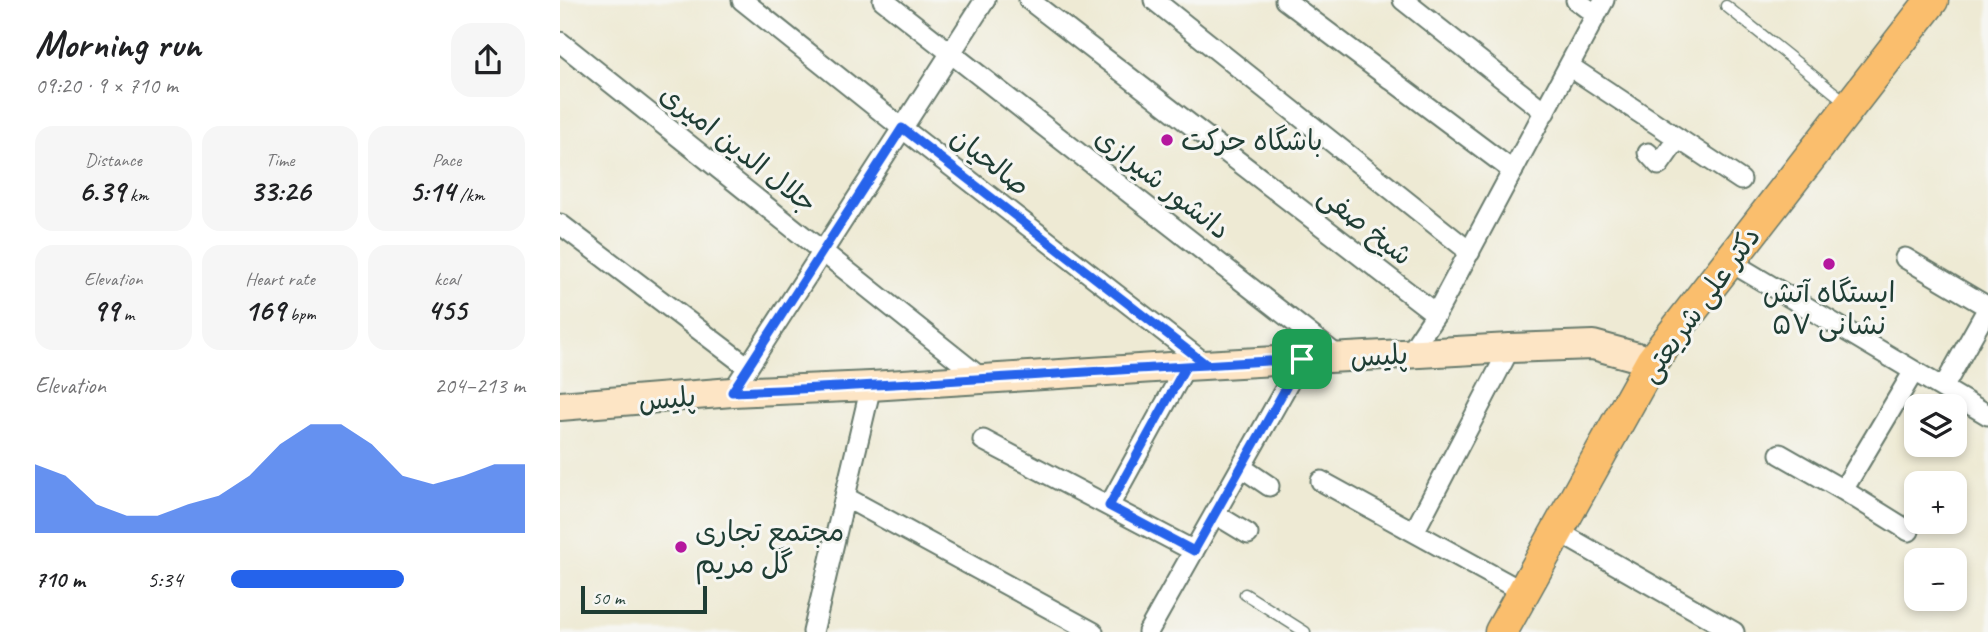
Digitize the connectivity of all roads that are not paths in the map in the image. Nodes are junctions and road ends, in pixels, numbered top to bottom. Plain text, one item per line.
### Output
1 (742, 0) edge
2 (883, 0) edge
3 (985, 0) edge
4 (1029, 0) edge
5 (1154, 0) edge
6 (1285, 0) edge
7 (1403, 0) edge
8 (1576, 0) edge
9 (1932, 0) edge
10 (1941, 0) edge
11 (1727, 6) dead end
12 (1600, 8) edge
13 (560, 42) edge
14 (951, 52) junction
15 (1569, 66) junction
16 (1850, 105) junction
17 (1545, 112) junction
18 (902, 128) junction
19 (1678, 138) junction
20 (1648, 153) dead end
21 (1513, 171) junction
22 (1741, 180) dead end
23 (560, 224) edge
24 (823, 251) junction
25 (1470, 252) junction
26 (1905, 258) dead end
27 (1734, 264) junction
28 (1988, 308) edge
29 (1436, 314) junction
30 (1510, 348) junction
31 (1410, 353) junction
32 (1339, 357) junction
33 (1302, 359) junction
34 (1651, 362) junction
35 (1196, 365) junction
36 (748, 366) junction
37 (1914, 371) junction
38 (981, 378) junction
39 (871, 386) junction
40 (1943, 388) junction
41 (732, 392) junction
42 (560, 406) edge
43 (1988, 415) edge
44 (983, 440) dead end
45 (1780, 454) dead end
46 (1241, 467) junction
47 (1321, 481) dead end
48 (1269, 485) dead end
49 (1843, 490) junction
50 (845, 497) junction
51 (1109, 506) junction
52 (1215, 514) junction
53 (1904, 528) edge
54 (1557, 531) junction
55 (1414, 532) junction
56 (1248, 534) dead end
57 (1194, 551) junction
58 (1523, 592) junction
59 (1245, 594) dead end
60 (813, 632) edge
61 (1093, 632) edge
62 (1148, 632) edge
63 (1306, 632) edge
64 (1501, 632) edge
65 (1734, 632) edge

1 - 18 street, صالحیان
2 - 14 street, دانشور شیرازی
3 - 14 street
4 - 29 street, شیخ صفی
5 - 25 street
6 - 21 street
7 - 17 street
8 - 12 street
9 - 16 main road, دکتر علی شریعتی
10 - 27 lane
11 - 16 lane
12 - 15 street
13 - 24 street, جلال الدین امیری
14 - 18 street
14 - 32 street, دانشور شیرازی
15 - 17 street
15 - 19 street
16 - 27 main road, دکتر علی شریعتی
17 - 21 street
18 - 24 street
18 - 35 street, صالحیان
19 - 20 street
19 - 22 street
21 - 25 street
23 - 36 street
24 - 36 street
24 - 38 street, جلال الدین امیری
25 - 29 street
26 - 28 street
27 - 34 main road, دکتر علی شریعتی
27 - 37 street
28 - 40 street
29 - 31 street
30 - 31 main road, پلیس
30 - 34 main road, پلیس
30 - 55 street
31 - 32 main road, پلیس
32 - 33 main road, پلیس
33 - 35 main road, پلیس
33 - 46 street
34 - 54 main road, دکتر علی شریعتی
35 - 38 main road, پلیس
35 - 51 street
36 - 41 street
37 - 40 street
37 - 49 street
38 - 39 main road, پلیس
39 - 41 main road, پلیس
39 - 50 street
40 - 43 street
41 - 42 main road, پلیس
44 - 51 street
45 - 49 street
46 - 48 street
46 - 52 street
47 - 55 street
49 - 53 street
50 - 60 street
50 - 61 street
51 - 57 street
52 - 56 street
52 - 57 street
54 - 58 main road, دکتر علی شریعتی
54 - 65 street
55 - 58 street
57 - 62 street
58 - 64 main road, دکتر علی شریعتی
59 - 63 lane

